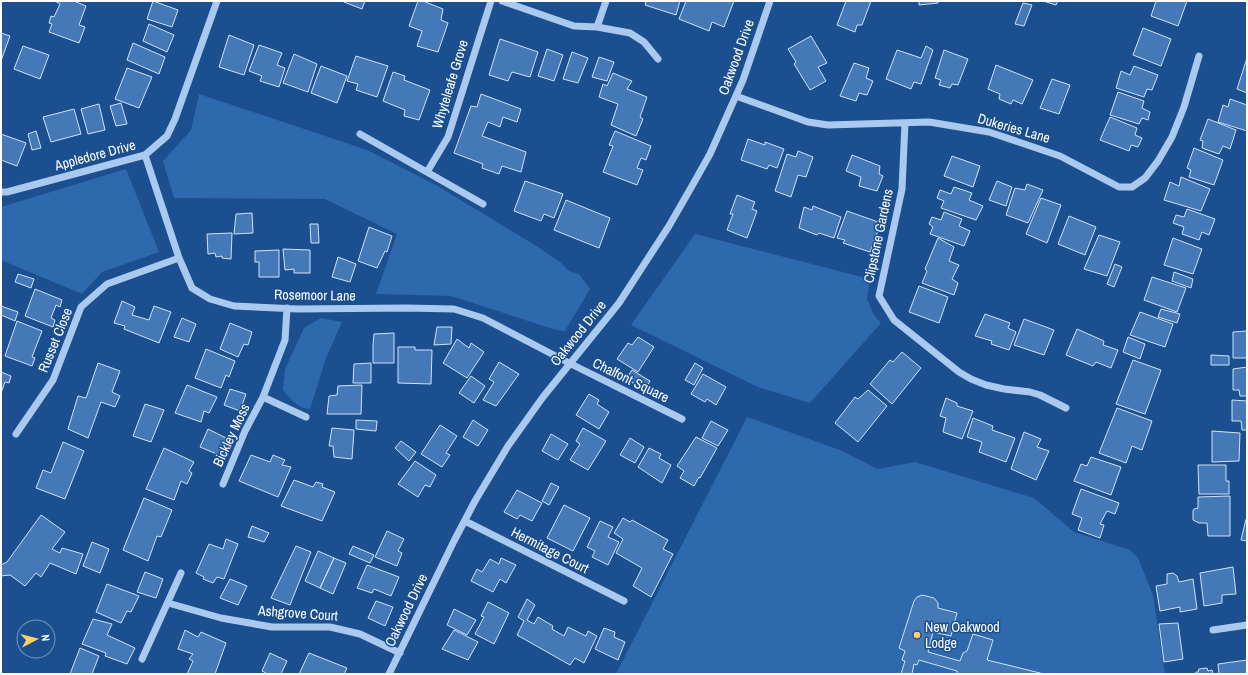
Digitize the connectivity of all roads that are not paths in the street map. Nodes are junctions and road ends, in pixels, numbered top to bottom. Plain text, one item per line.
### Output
1 (217, 1) edge
2 (491, 1) edge
3 (502, 1) edge
4 (606, 1) edge
5 (770, 1) edge
6 (597, 27) junction
7 (1199, 56) dead end
8 (658, 59) dead end
9 (736, 96) junction
10 (905, 123) junction
11 (360, 134) dead end
12 (145, 155) junction
13 (427, 172) junction
14 (1, 192) edge
15 (483, 204) dead end
16 (179, 258) junction
17 (287, 308) junction
18 (569, 363) junction
19 (264, 397) junction
20 (1066, 408) dead end
21 (306, 417) dead end
22 (682, 419) dead end
23 (16, 434) dead end
24 (223, 484) dead end
25 (465, 521) junction
26 (181, 573) dead end
27 (624, 601) dead end
28 (168, 603) junction
29 (1247, 625) edge
30 (1213, 630) dead end
31 (400, 653) junction
32 (142, 658) dead end
33 (389, 674) edge

1 - 12 street, Appledore Drive
2 - 13 street, Whyteleafe Grove
3 - 6 street
4 - 6 street
5 - 9 street, Oakwood Drive
6 - 8 street
7 - 10 street, Dukeries Lane
9 - 10 street, Dukeries Lane
9 - 18 street, Oakwood Drive
10 - 20 street, Clipstone Gardens
11 - 13 street
12 - 14 street, Appledore Drive
12 - 16 street, Rosemoor Lane
13 - 15 street
16 - 17 street, Rosemoor Lane
16 - 23 street, Russet Close
17 - 18 street, Rosemoor Lane
17 - 19 street, Bickley Moss
18 - 22 street, Chalfont Square
18 - 25 street, Oakwood Drive
19 - 21 street, Bickley Moss
19 - 24 street, Bickley Moss
25 - 27 street, Hermitage Court
25 - 31 street, Oakwood Drive
26 - 28 street
28 - 31 street, Ashgrove Court
28 - 32 street
29 - 30 street
31 - 33 street, Oakwood Drive

